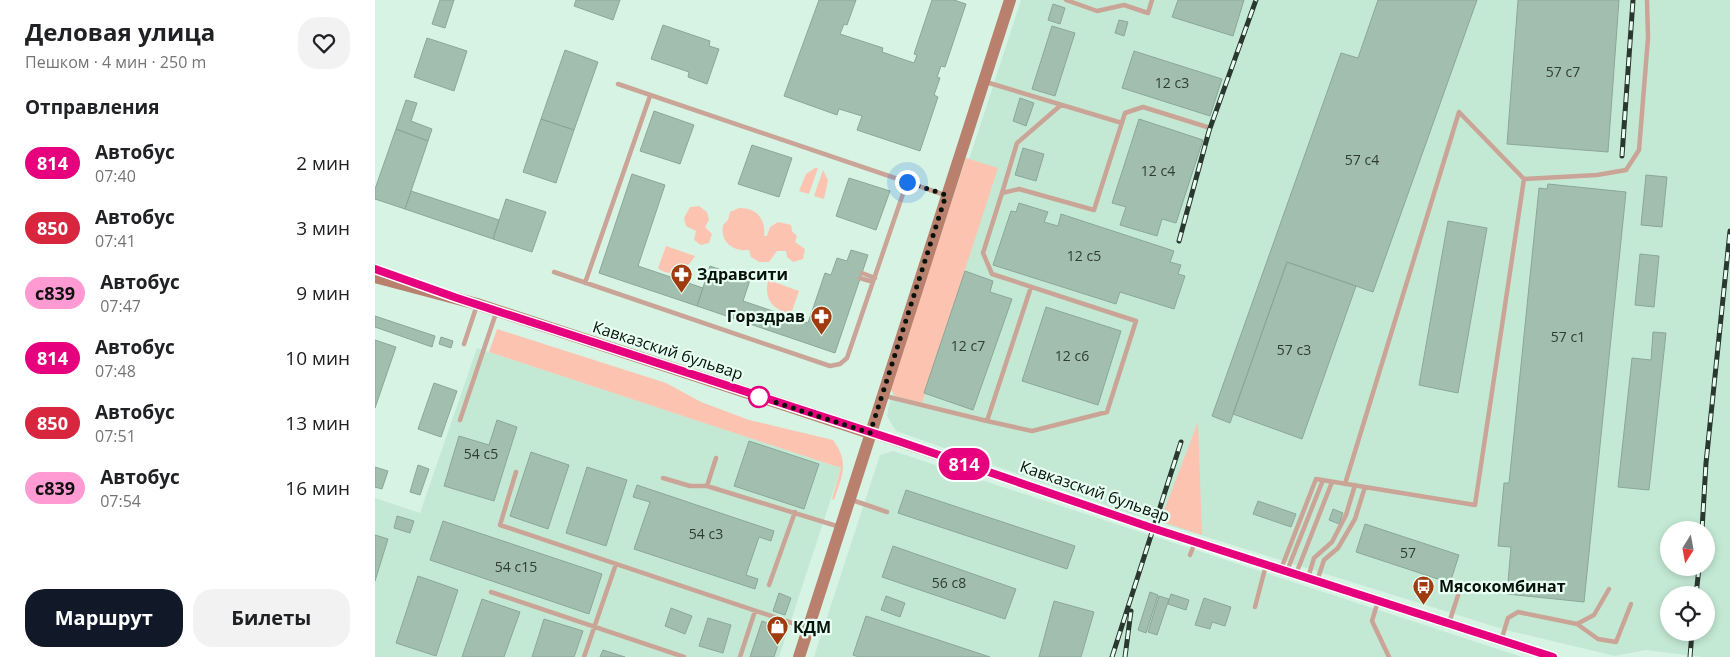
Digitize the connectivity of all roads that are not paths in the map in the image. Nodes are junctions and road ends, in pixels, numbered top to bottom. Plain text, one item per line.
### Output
1 (1010, 0) edge
2 (1066, 0) edge
3 (1152, 0) edge
4 (1647, 0) edge
5 (984, 81) junction
6 (618, 84) dead end
7 (650, 96) junction
8 (1061, 105) junction
9 (1122, 123) junction
10 (1207, 127) dead end
11 (1524, 180) junction
12 (907, 182) junction
13 (1003, 193) junction
14 (946, 195) junction
15 (375, 269) edge
16 (554, 272) dead end
17 (861, 275) dead end
18 (375, 277) edge
19 (874, 280) junction
20 (585, 283) junction
21 (1031, 287) junction
22 (457, 298) junction
23 (477, 304) junction
24 (496, 310) junction
25 (465, 344) dead end
26 (881, 395) junction
27 (460, 420) dead end
28 (987, 421) junction
29 (870, 433) junction
30 (717, 458) dead end
31 (516, 472) dead end
32 (663, 478) dead end
33 (1323, 480) junction
34 (1332, 482) junction
35 (1345, 484) junction
36 (707, 486) junction
37 (1355, 486) junction
38 (1365, 487) junction
39 (850, 500) junction
40 (795, 512) junction
41 (887, 512) dead end
42 (841, 527) junction
43 (1195, 542) junction
44 (1191, 555) dead end
45 (616, 564) junction
46 (1267, 564) junction
47 (1288, 571) junction
48 (1307, 578) junction
49 (1317, 581) junction
50 (769, 585) dead end
51 (1461, 586) dead end
52 (1609, 589) dead end
53 (491, 592) dead end
54 (1378, 600) junction
55 (1631, 604) dead end
56 (1255, 607) dead end
57 (755, 611) junction
58 (1449, 624) junction
59 (1577, 624) junction
60 (595, 627) junction
61 (808, 628) junction
62 (1501, 641) junction
63 (584, 657) edge
64 (684, 657) edge
65 (740, 657) edge
66 (799, 657) edge
67 (1389, 657) edge
68 (1551, 657) edge

1 - 5 street
2 - 3 lane
4 - 11 lane
5 - 8 lane
5 - 14 street
6 - 7 lane
7 - 12 lane
7 - 20 lane
8 - 9 lane
8 - 13 lane
9 - 10 lane
9 - 13 lane
11 - 35 lane
11 - 38 lane
12 - 14 lane
12 - 19 lane
13 - 21 lane
14 - 26 street
15 - 22 street, Кавказский бульвар
16 - 20 lane
17 - 19 lane
18 - 22 street, Кавказский бульвар
19 - 20 lane
21 - 28 lane
21 - 28 lane
22 - 23 street, Кавказский бульвар
23 - 24 street, Кавказский бульвар
23 - 25 lane
24 - 27 lane
24 - 29 street, Кавказский бульвар
26 - 28 lane
26 - 29 street
29 - 39 street
29 - 43 street, Кавказский бульвар
30 - 36 lane
31 - 45 lane
32 - 36 lane
33 - 34 lane
33 - 47 lane
33 - 47 lane
34 - 35 lane
34 - 47 lane
35 - 37 lane
36 - 40 lane
37 - 38 lane
37 - 48 lane
38 - 49 lane
39 - 41 lane
39 - 42 street
40 - 42 lane
40 - 50 lane
42 - 61 street
43 - 44 lane
43 - 46 street, Кавказский бульвар
45 - 57 lane
45 - 60 lane
46 - 47 street, Кавказский бульвар
46 - 56 lane
47 - 48 street, Кавказский бульвар
48 - 49 street, Кавказский бульвар
49 - 54 street, Кавказский бульвар
51 - 58 lane
52 - 59 lane
53 - 60 lane
54 - 58 street, Кавказский бульвар
54 - 67 lane
55 - 59 lane
57 - 61 lane
57 - 65 lane
58 - 62 street, Кавказский бульвар
59 - 62 lane
60 - 63 lane
60 - 64 lane
61 - 66 street
62 - 68 street, Кавказский бульвар

